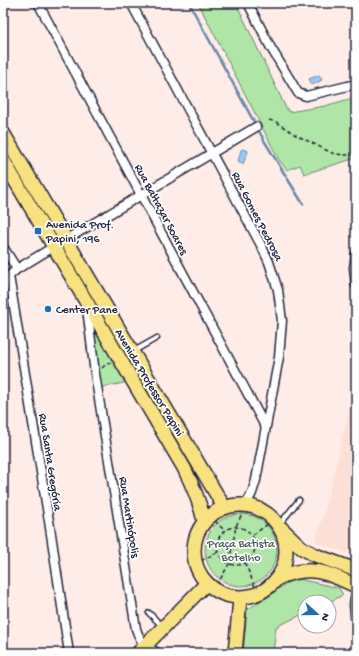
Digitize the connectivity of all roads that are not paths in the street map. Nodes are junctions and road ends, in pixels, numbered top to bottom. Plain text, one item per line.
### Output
1 (38, 3) edge
2 (131, 3) edge
3 (248, 3) edge
4 (356, 84) edge
5 (256, 127) dead end
6 (3, 133) edge
7 (212, 154) junction
8 (3, 160) edge
9 (141, 195) junction
10 (60, 243) junction
11 (3, 247) edge
12 (356, 254) edge
13 (17, 270) junction
14 (6, 279) edge
15 (356, 285) edge
16 (87, 303) junction
17 (120, 333) junction
18 (157, 338) dead end
19 (108, 339) junction
20 (132, 352) junction
21 (265, 426) junction
22 (299, 500) dead end
23 (246, 505) junction
24 (224, 508) junction
25 (207, 518) junction
26 (276, 523) junction
27 (356, 570) edge
28 (278, 578) junction
29 (356, 586) edge
30 (210, 587) junction
31 (356, 594) edge
32 (240, 599) junction
33 (149, 613) dead end
34 (356, 625) edge
35 (163, 628) junction
36 (142, 650) edge
37 (69, 653) edge
38 (158, 653) edge
39 (235, 653) edge

1 - 9 street, Rua Baltazar Soares
2 - 7 street, Rua Gomes Pedrosa
3 - 4 street
5 - 7 street
6 - 10 main road, Avenida Professor Papini
7 - 9 street
7 - 21 street, Rua Gomes Pedrosa
8 - 10 main road, Avenida Professor Papini
9 - 10 street
9 - 21 street, Rua Baltazar Soares
10 - 13 street
10 - 16 main road, Avenida Professor Papini
10 - 17 main road, Avenida Professor Papini
11 - 13 street
12 - 15 street
13 - 14 street
14 - 37 street, Rua Santa Gregória
16 - 19 main road, Avenida Professor Papini
16 - 36 street, Rua Martinópolis
17 - 19 main road
17 - 20 main road, Avenida Professor Papini
18 - 20 lane
19 - 25 main road, Avenida Professor Papini
20 - 24 main road, Avenida Professor Papini
21 - 23 street, Rua Gomes Pedrosa
22 - 26 lane
23 - 24 main road
23 - 26 main road
24 - 25 main road
25 - 30 main road
26 - 27 main road
26 - 28 main road
28 - 29 main road
28 - 32 main road
30 - 32 main road
30 - 35 main road
31 - 34 street
32 - 39 main road
33 - 35 lane
35 - 36 main road
36 - 38 street

